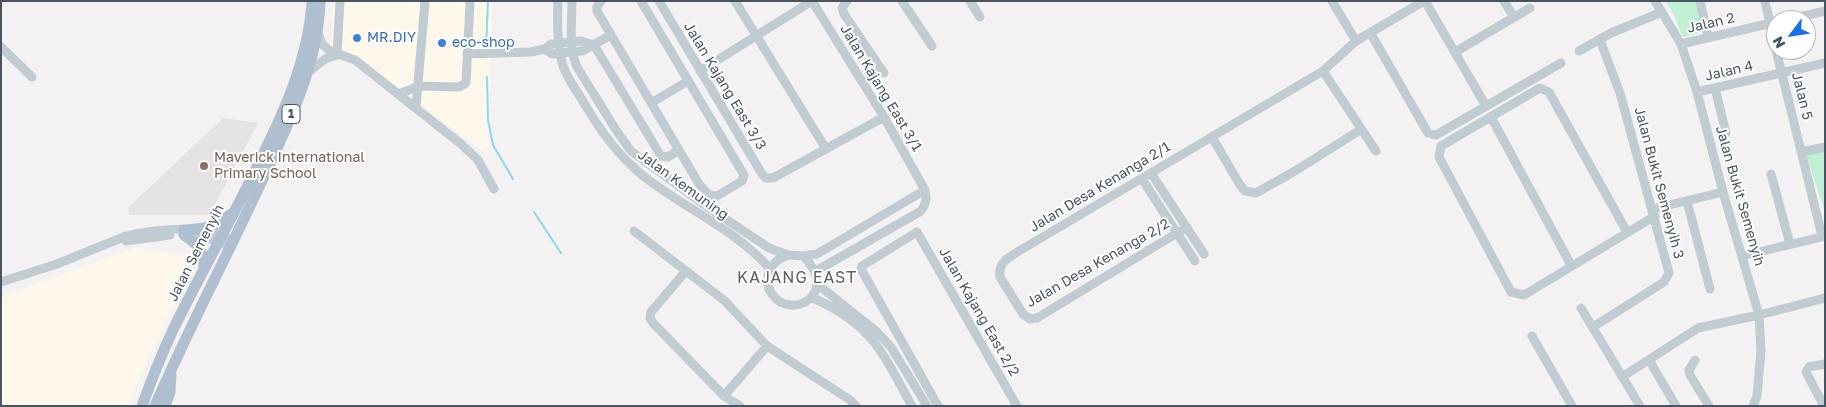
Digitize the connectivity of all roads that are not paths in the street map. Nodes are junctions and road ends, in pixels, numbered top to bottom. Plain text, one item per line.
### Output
1 (312, 1) edge
2 (320, 1) edge
3 (340, 1) edge
4 (425, 1) edge
5 (558, 1) edge
6 (572, 1) edge
7 (601, 1) edge
8 (641, 1) edge
9 (659, 1) edge
10 (735, 1) edge
11 (812, 1) edge
12 (847, 1) edge
13 (902, 1) edge
14 (970, 1) edge
15 (1332, 1) edge
16 (1425, 1) edge
17 (1504, 1) edge
18 (1655, 1) edge
19 (1700, 1) edge
20 (470, 3) dead end
21 (1530, 8) dead end
22 (1662, 12) junction
23 (980, 17) dead end
24 (1514, 17) junction
25 (1766, 25) edge
26 (318, 33) junction
27 (1371, 34) junction
28 (611, 35) junction
29 (755, 36) junction
30 (1708, 37) junction
31 (1600, 40) junction
32 (576, 41) junction
33 (1356, 41) junction
34 (1681, 44) junction
35 (594, 45) junction
36 (932, 46) dead end
37 (1, 47) edge
38 (553, 49) junction
39 (1579, 50) dead end
40 (577, 52) junction
41 (1455, 52) junction
42 (467, 54) junction
43 (337, 55) junction
44 (1779, 60) edge
45 (1561, 63) dead end
46 (1825, 63) edge
47 (700, 70) junction
48 (1323, 71) junction
49 (884, 73) dead end
50 (1782, 73) junction
51 (306, 74) junction
52 (32, 78) dead end
53 (688, 81) junction
54 (419, 86) junction
55 (1715, 88) junction
56 (1697, 92) junction
57 (399, 94) junction
58 (651, 102) junction
59 (1486, 106) junction
60 (416, 107) junction
61 (884, 117) junction
62 (1490, 117) junction
63 (1360, 130) junction
64 (1726, 133) dead end
65 (1212, 137) junction
66 (1825, 146) edge
67 (826, 149) junction
68 (679, 150) junction
69 (1376, 151) dead end
70 (1801, 152) junction
71 (916, 173) junction
72 (1151, 173) junction
73 (1771, 174) dead end
74 (1142, 179) junction
75 (699, 184) junction
76 (494, 189) dead end
77 (926, 190) junction
78 (1723, 192) junction
79 (907, 201) junction
80 (1687, 201) junction
81 (703, 204) junction
82 (234, 212) junction
83 (1654, 213) junction
84 (1187, 228) junction
85 (634, 231) dead end
86 (184, 232) junction
87 (1627, 232) junction
88 (1177, 233) junction
89 (1823, 236) edge
90 (221, 238) junction
91 (233, 244) junction
92 (1790, 244) junction
93 (1204, 254) dead end
94 (788, 255) junction
95 (803, 256) junction
96 (1742, 256) junction
97 (1195, 261) dead end
98 (1002, 262) joint
99 (1571, 265) junction
100 (204, 269) junction
101 (770, 269) junction
102 (686, 271) junction
103 (816, 271) junction
104 (1, 282) edge
105 (817, 284) junction
106 (1710, 289) dead end
107 (811, 297) junction
108 (1825, 298) edge
109 (1581, 308) dead end
110 (1759, 315) junction
111 (1593, 327) junction
112 (1532, 336) dead end
113 (767, 346) junction
114 (1649, 360) junction
115 (1695, 360) dead end
116 (1825, 364) edge
117 (171, 371) junction
118 (1622, 377) junction
119 (724, 396) junction
120 (927, 405) edge
121 (142, 406) edge
122 (155, 406) edge
123 (165, 406) edge
124 (740, 406) edge
125 (856, 406) edge
126 (912, 406) edge
127 (938, 406) edge
128 (1017, 406) edge
129 (1572, 406) edge
130 (1640, 406) edge
131 (1676, 406) edge
132 (1709, 406) edge
133 (1753, 406) edge
134 (1824, 406) edge

1 - 82 main road, Jalan Semenyih / 1
2 - 26 main road, Jalan Semenyih / 1
3 - 43 street
4 - 54 street
5 - 38 street, Jalan Kemuning
6 - 32 street, Jalan Kemuning
7 - 28 street
8 - 53 street
9 - 47 street, Jalan Kajang East 3/3
10 - 29 street
11 - 29 street
11 - 61 street, Jalan Kajang East 3/1
12 - 49 street
13 - 36 street
14 - 23 street
15 - 33 street
16 - 27 street, Jalan Desa Kenanga 2/1
16 - 41 street
17 - 24 street
18 - 22 street, Jalan Bukit Semenyih
19 - 30 street
20 - 42 street
21 - 24 street
22 - 31 street
22 - 34 street, Jalan Bukit Semenyih
24 - 41 street
25 - 30 street, Jalan 2
26 - 43 street
26 - 51 main road, Jalan Semenyih / 1
27 - 33 street, Jalan Desa Kenanga 2/1
27 - 59 street
28 - 35 street
28 - 58 street
29 - 47 street
29 - 67 street
30 - 34 street, Jalan 2
31 - 39 street
31 - 83 street, Jalan Bukit Semenyih 3
32 - 35 street
32 - 38 street
32 - 40 street, Jalan Kemuning
33 - 48 street, Jalan Desa Kenanga 2/1
34 - 56 street, Jalan Bukit Semenyih
35 - 40 street
35 - 68 street
37 - 52 street
38 - 40 street
38 - 42 street
38 - 101 street, Jalan Kemuning
40 - 81 street, Jalan Kemuning
41 - 59 street
42 - 54 street
43 - 51 street
43 - 57 street
44 - 50 street, Jalan 5
45 - 59 street
46 - 50 street, Jalan 4
47 - 67 street, Jalan Kajang East 3/3
48 - 63 street
48 - 65 street, Jalan Desa Kenanga 2/1
50 - 55 street, Jalan 4
50 - 70 street, Jalan 5
51 - 91 main road, Jalan Semenyih / 1
53 - 58 street
53 - 75 street
54 - 57 street
54 - 60 street
55 - 56 street, Jalan 4
55 - 64 street
56 - 78 street, Jalan Bukit Semenyih
57 - 60 street
58 - 68 street
60 - 76 street
61 - 67 street
61 - 71 street, Jalan Kajang East 3/1
62 - 87 street
62 - 99 street
62 - 99 street
63 - 65 street
63 - 69 street
65 - 72 street, Jalan Desa Kenanga 2/1
66 - 70 street
68 - 75 street
70 - 89 street, Jalan 5
71 - 77 street, Jalan Kajang East 3/1
71 - 79 street
72 - 74 street, Jalan Desa Kenanga 2/1
72 - 84 street
73 - 92 street
74 - 88 street
74 - 98 street, Jalan Desa Kenanga 2/1
75 - 81 street
77 - 79 street
77 - 103 street
78 - 80 street
78 - 96 street, Jalan Bukit Semenyih
79 - 95 street
80 - 83 street
80 - 106 street
81 - 94 street, Jalan Kemuning
82 - 86 main road
82 - 90 main road, Jalan Semenyih / 1
83 - 87 street
83 - 111 street, Jalan Bukit Semenyih 3
84 - 88 street, Jalan Desa Kenanga 2/2
84 - 93 street
85 - 102 street
86 - 90 street
86 - 100 main road
86 - 104 street
87 - 99 street
88 - 97 street
88 - 98 street, Jalan Desa Kenanga 2/2
89 - 92 street
90 - 91 street
90 - 100 main road, Jalan Semenyih / 1
91 - 117 main road, Jalan Semenyih / 1
92 - 96 street
94 - 95 street
94 - 101 street
95 - 103 street
96 - 110 street, Jalan Bukit Semenyih
100 - 121 main road, Jalan Semenyih / 1
101 - 107 street
102 - 113 street
102 - 119 street
103 - 105 street
105 - 107 street
105 - 120 street
107 - 126 street
108 - 110 street
109 - 111 street
110 - 114 street
110 - 133 street, Jalan Bukit Semenyih
111 - 118 street
112 - 129 street
113 - 119 street
113 - 125 street
114 - 118 street
114 - 131 street
115 - 132 street
116 - 134 street
117 - 122 main road, Jalan Semenyih / 1
117 - 123 main road, 1
118 - 130 street
119 - 124 street
127 - 128 street, Jalan Kajang East 2/2

